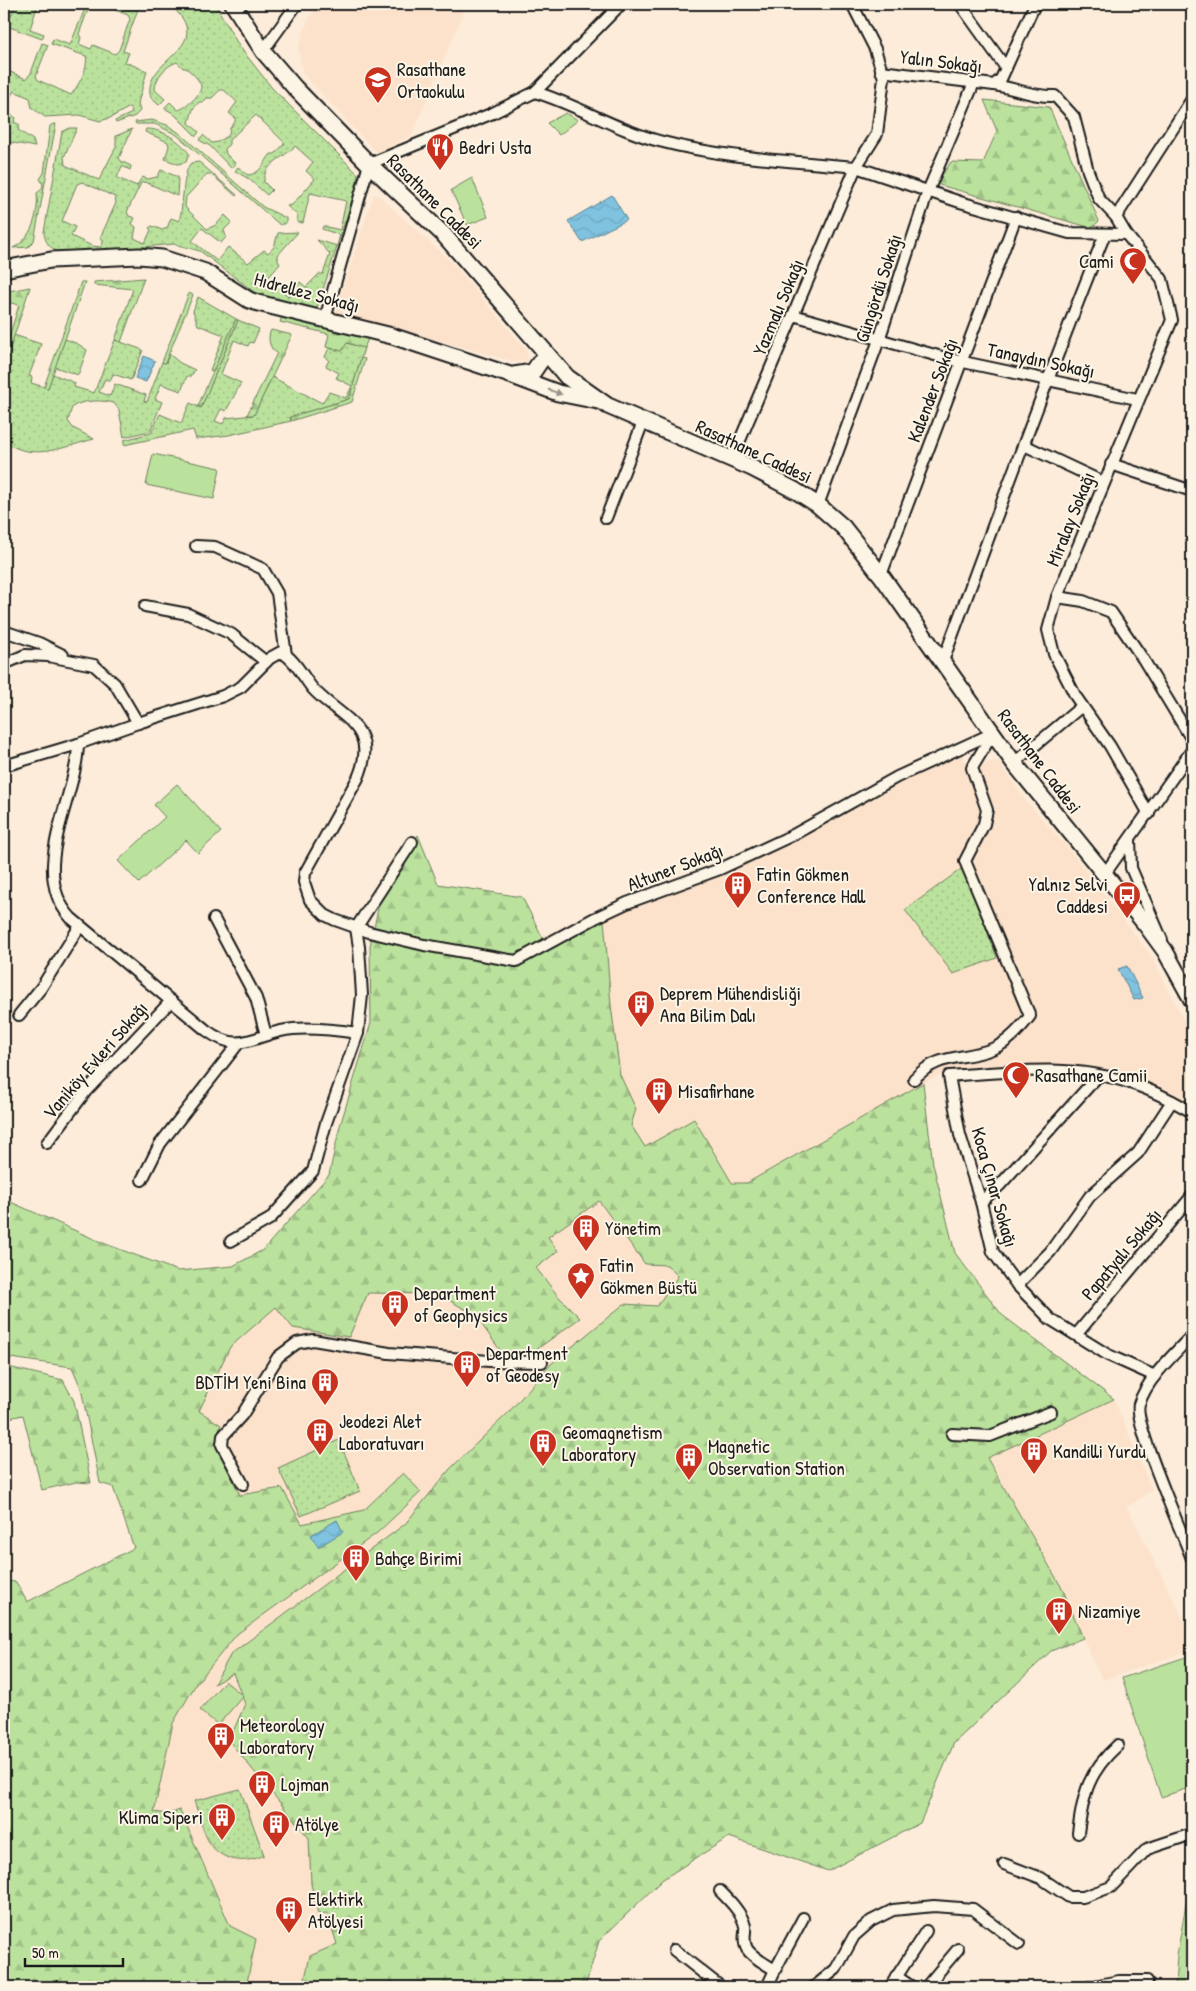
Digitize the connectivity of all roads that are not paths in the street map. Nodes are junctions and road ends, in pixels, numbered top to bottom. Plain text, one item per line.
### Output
1 (233, 4) edge
2 (297, 4) edge
3 (621, 4) edge
4 (852, 4) edge
5 (960, 4) edge
6 (1035, 4) edge
7 (263, 50) junction
8 (1006, 68) junction
9 (881, 71) junction
10 (974, 83) junction
11 (994, 85) junction
12 (535, 92) junction
13 (1192, 99) edge
14 (369, 164) junction
15 (856, 167) junction
16 (928, 191) junction
17 (1016, 217) junction
18 (1116, 217) junction
19 (1105, 234) junction
20 (1126, 234) junction
21 (4, 269) edge
22 (793, 315) junction
23 (325, 318) junction
24 (879, 340) junction
25 (546, 353) junction
26 (962, 362) junction
27 (512, 376) junction
28 (1047, 378) junction
29 (1138, 398) junction
30 (599, 401) junction
31 (643, 422) junction
32 (1024, 445) junction
33 (732, 459) junction
34 (1111, 464) junction
35 (1104, 482) junction
36 (1192, 491) edge
37 (818, 505) junction
38 (606, 518) dead end
39 (196, 546) dead end
40 (881, 574) junction
41 (1057, 597) junction
42 (145, 606) dead end
43 (4, 631) edge
44 (286, 655) junction
45 (73, 660) junction
46 (943, 661) junction
47 (266, 662) junction
48 (4, 664) edge
49 (1082, 706) junction
50 (138, 722) junction
51 (992, 733) junction
52 (1192, 740) edge
53 (78, 744) junction
54 (1192, 750) edge
55 (1014, 762) junction
56 (4, 766) edge
57 (1149, 814) junction
58 (1130, 840) junction
59 (412, 842) dead end
60 (1104, 875) junction
61 (214, 919) dead end
62 (80, 926) junction
63 (356, 928) junction
64 (1164, 951) junction
65 (1192, 1000) edge
66 (171, 1001) junction
67 (19, 1015) dead end
68 (358, 1033) junction
69 (266, 1035) junction
70 (238, 1044) junction
71 (1098, 1076) junction
72 (914, 1079) dead end
73 (1172, 1101) junction
74 (1192, 1112) edge
75 (47, 1143) dead end
76 (142, 1180) dead end
77 (1192, 1196) edge
78 (982, 1202) junction
79 (231, 1240) dead end
80 (1017, 1285) junction
81 (1076, 1335) junction
82 (1192, 1335) edge
83 (542, 1362) dead end
84 (1155, 1376) junction
85 (1050, 1412) dead end
86 (952, 1434) dead end
87 (243, 1484) dead end
88 (1192, 1558) edge
89 (1118, 1745) dead end
90 (1078, 1833) dead end
91 (1192, 1834) edge
92 (1004, 1864) dead end
93 (720, 1891) dead end
94 (803, 1918) dead end
95 (926, 1931) dead end
96 (1019, 1944) dead end
97 (958, 1949) dead end
98 (674, 1950) dead end
99 (775, 1970) junction
100 (896, 1976) junction
101 (1148, 1981) dead end
102 (769, 1985) edge
103 (721, 1987) edge
104 (780, 1987) edge
105 (814, 1987) edge
106 (890, 1987) edge
107 (912, 1987) edge
108 (926, 1987) edge
109 (1088, 1987) edge

1 - 7 street, Rasathane Caddesi
2 - 7 street
3 - 12 street
4 - 9 street, Yazmalı Sokağı
5 - 8 street
6 - 8 street, Yalın Sokağı
7 - 14 street, Rasathane Caddesi
8 - 11 street, Yalın Sokağı
9 - 10 street, Yalın Sokağı
9 - 15 street, Yazmalı Sokağı
10 - 11 street, Yalın Sokağı
10 - 16 street, Güngördü Sokağı
11 - 18 street, Miralay Sokağı
12 - 14 street
12 - 15 street
13 - 18 street
14 - 23 street
14 - 25 street, Rasathane Caddesi
15 - 16 street
15 - 22 street, Yazmalı Sokağı
16 - 17 street
16 - 24 street, Güngördü Sokağı
17 - 19 street
17 - 26 street, Kalender Sokağı
18 - 20 street, Miralay Sokağı
19 - 20 street
19 - 28 street
20 - 29 street, Miralay Sokağı
21 - 23 street, Hıdrellez Sokağı
22 - 24 street, Tanaydın Sokağı
22 - 33 street, Yazmalı Sokağı
23 - 27 street, Hıdrellez Sokağı
24 - 26 street, Tanaydın Sokağı
24 - 37 street, Güngördü Sokağı
25 - 27 street
25 - 30 street, Rasathane Caddesi
26 - 28 street, Tanaydın Sokağı
26 - 40 street, Kalender Sokağı
27 -> 30 street, Hıdrellez Sokağı
28 - 29 street, Tanaydın Sokağı
28 - 32 street
29 - 34 street, Miralay Sokağı
30 - 31 street, Rasathane Caddesi
31 - 33 street, Rasathane Caddesi
31 - 38 street
32 - 35 street
32 - 46 street
33 - 37 street, Rasathane Caddesi
34 - 35 street, Miralay Sokağı
34 - 36 street
35 - 41 street, Miralay Sokağı
37 - 40 street, Rasathane Caddesi
39 - 44 street
40 - 46 street, Rasathane Caddesi
41 - 49 street, Miralay Sokağı
41 - 52 street
42 - 47 street
43 - 45 street
44 - 47 street
44 - 63 street
45 - 48 street
45 - 50 street
46 - 51 street, Rasathane Caddesi
47 - 50 street
49 - 55 street
49 - 57 street, Miralay Sokağı
50 - 53 street
51 - 55 street, Rasathane Caddesi
51 - 63 street, Altuner Sokağı
51 - 72 street
53 - 56 street
53 - 62 street, Vaniköy Evleri Sokağı
54 - 57 street
55 - 60 street, Rasathane Caddesi
57 - 58 street
58 - 60 street
58 - 64 street
59 - 63 street
60 - 64 street, Rasathane Caddesi
61 - 69 street
62 - 66 street, Vaniköy Evleri Sokağı
62 - 67 street
63 - 68 street
64 - 65 street, Rasathane Caddesi
66 - 70 street, Vaniköy Evleri Sokağı
66 - 75 street, Vaniköy Evleri Sokağı
68 - 69 street
68 - 79 street
69 - 70 street
70 - 76 street
71 - 73 street
71 - 78 street
71 - 78 street, Koca Çınar Sokağı
73 - 74 street
73 - 80 street
77 - 81 street, Papatyalı Sokağı
78 - 80 street, Koca Çınar Sokağı
80 - 81 street, Koca Çınar Sokağı
81 - 84 street, Koca Çınar Sokağı
82 - 84 street
83 - 87 street
84 - 88 street
85 - 86 street
89 - 90 street
91 - 92 street
93 - 99 street
94 - 99 street
95 - 100 street
96 - 105 street
97 - 108 street
98 - 103 street
99 - 102 street
100 - 106 street
100 - 107 street
101 - 109 street
102 - 104 street

